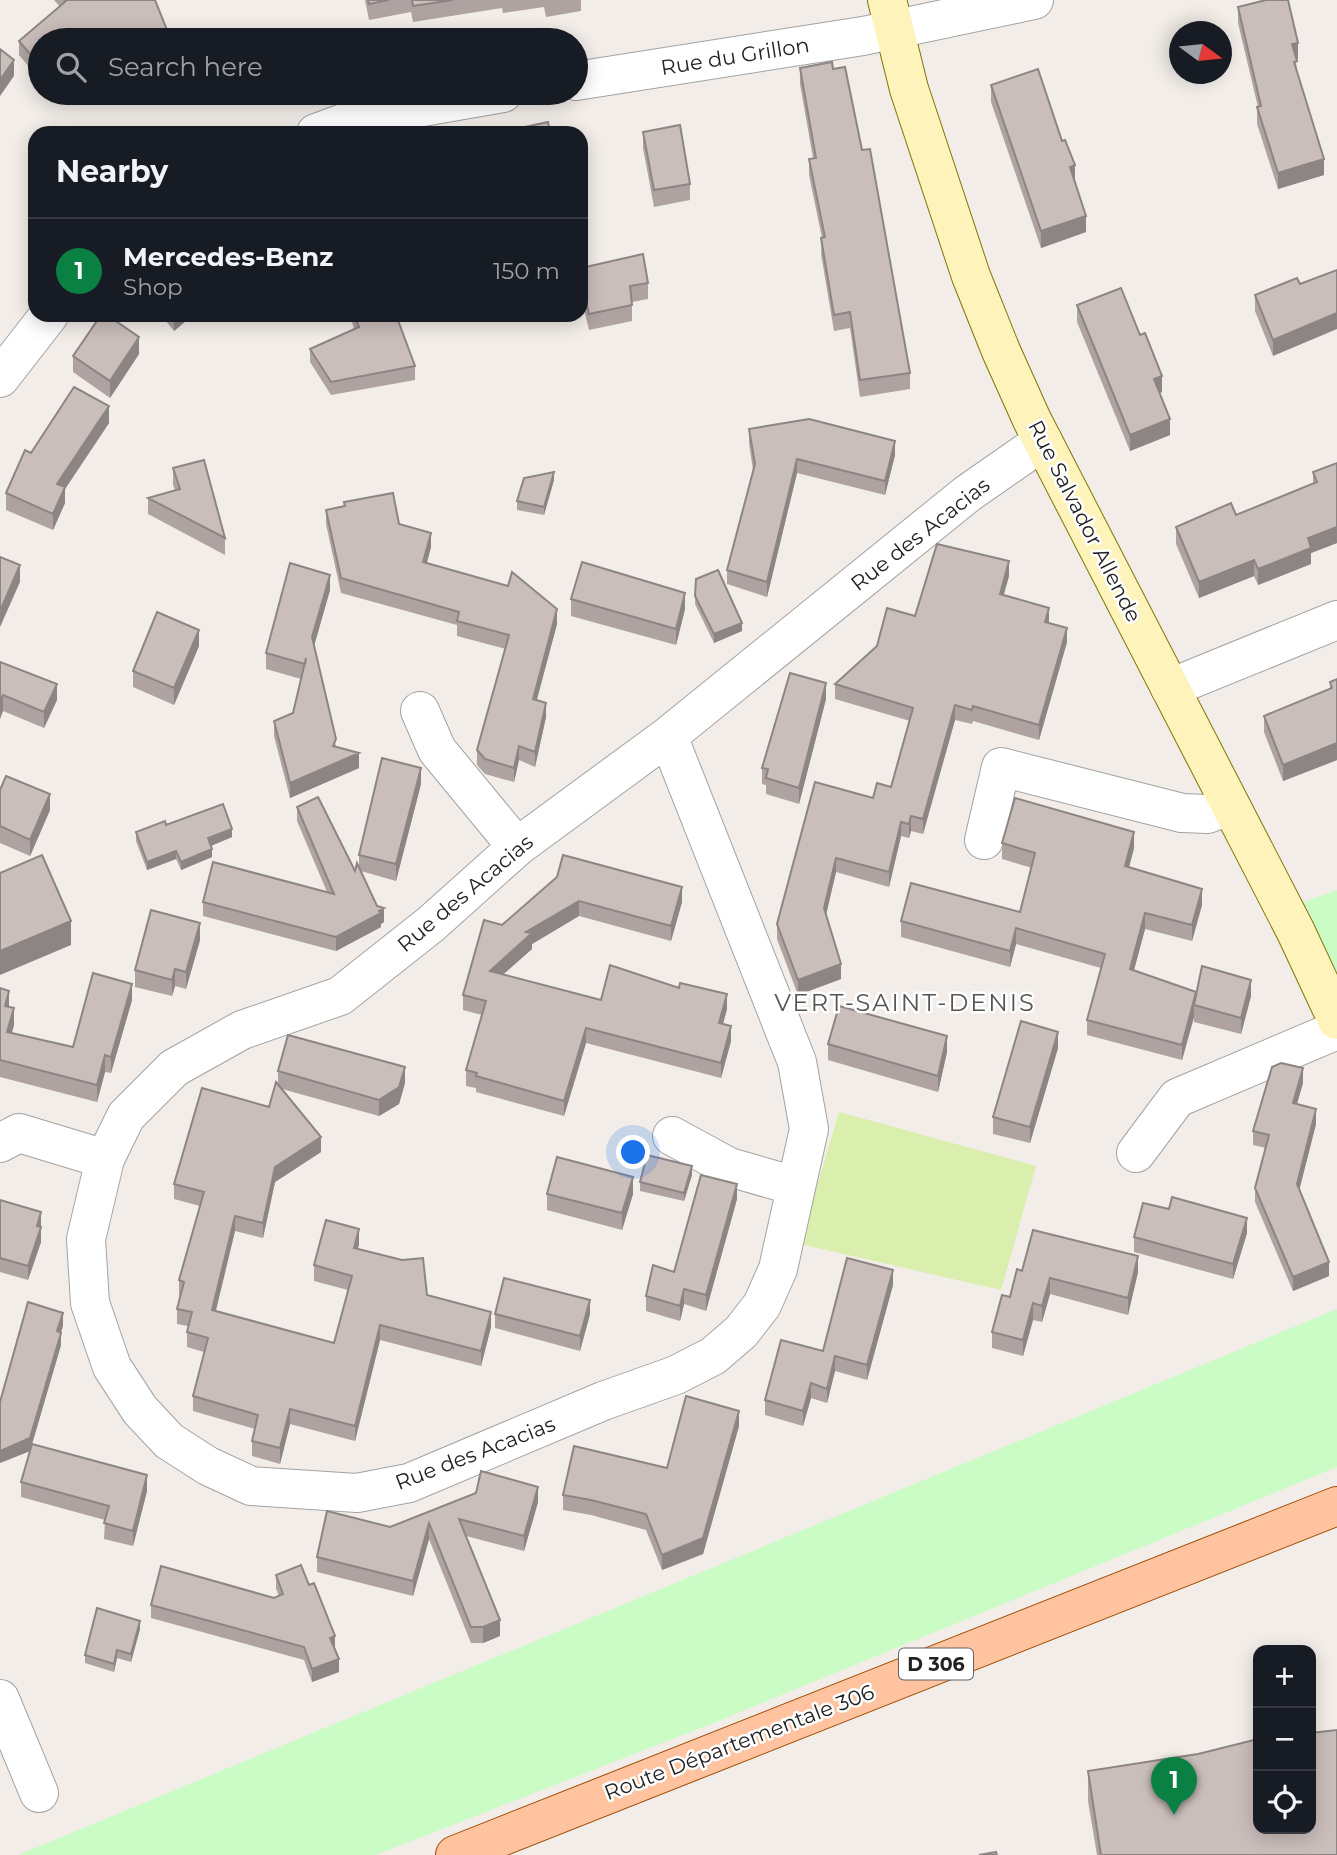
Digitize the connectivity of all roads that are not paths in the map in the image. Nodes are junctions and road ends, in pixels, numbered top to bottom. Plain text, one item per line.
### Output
1 (1034, 0) edge
2 (891, 15) edge
3 (588, 78) edge
4 (434, 105) edge
5 (335, 126) edge
6 (44, 322) edge
7 (0, 378) edge
8 (1043, 441) junction
9 (1337, 620) edge
10 (1170, 688) junction
11 (420, 711) dead end
12 (668, 736) junction
13 (1230, 806) junction
14 (984, 840) dead end
15 (517, 848) junction
16 (1337, 1020) edge
17 (1337, 1030) edge
18 (672, 1136) dead end
19 (0, 1143) edge
20 (1136, 1153) dead end
21 (105, 1158) junction
22 (795, 1186) junction
23 (1337, 1506) edge
24 (0, 1699) edge
25 (38, 1793) dead end
26 (455, 1855) edge

1 - 2 street, Rue du Grillon
2 - 3 street, Rue du Grillon
2 - 8 street, Rue Salvador Allende
4 - 5 street
6 - 7 street
8 - 10 street, Rue Salvador Allende
8 - 12 street, Rue des Acacias
9 - 10 street
10 - 13 street, Rue Salvador Allende
11 - 15 street
12 - 15 street, Rue des Acacias
12 - 22 street, Rue des Acacias
13 - 14 street
13 - 16 street, Rue Salvador Allende
15 - 21 street, Rue des Acacias
17 - 20 street
18 - 22 street
19 - 21 street
21 - 22 street, Rue des Acacias
23 - 26 main road, Route Départementale 306 / D 306
24 - 25 street

